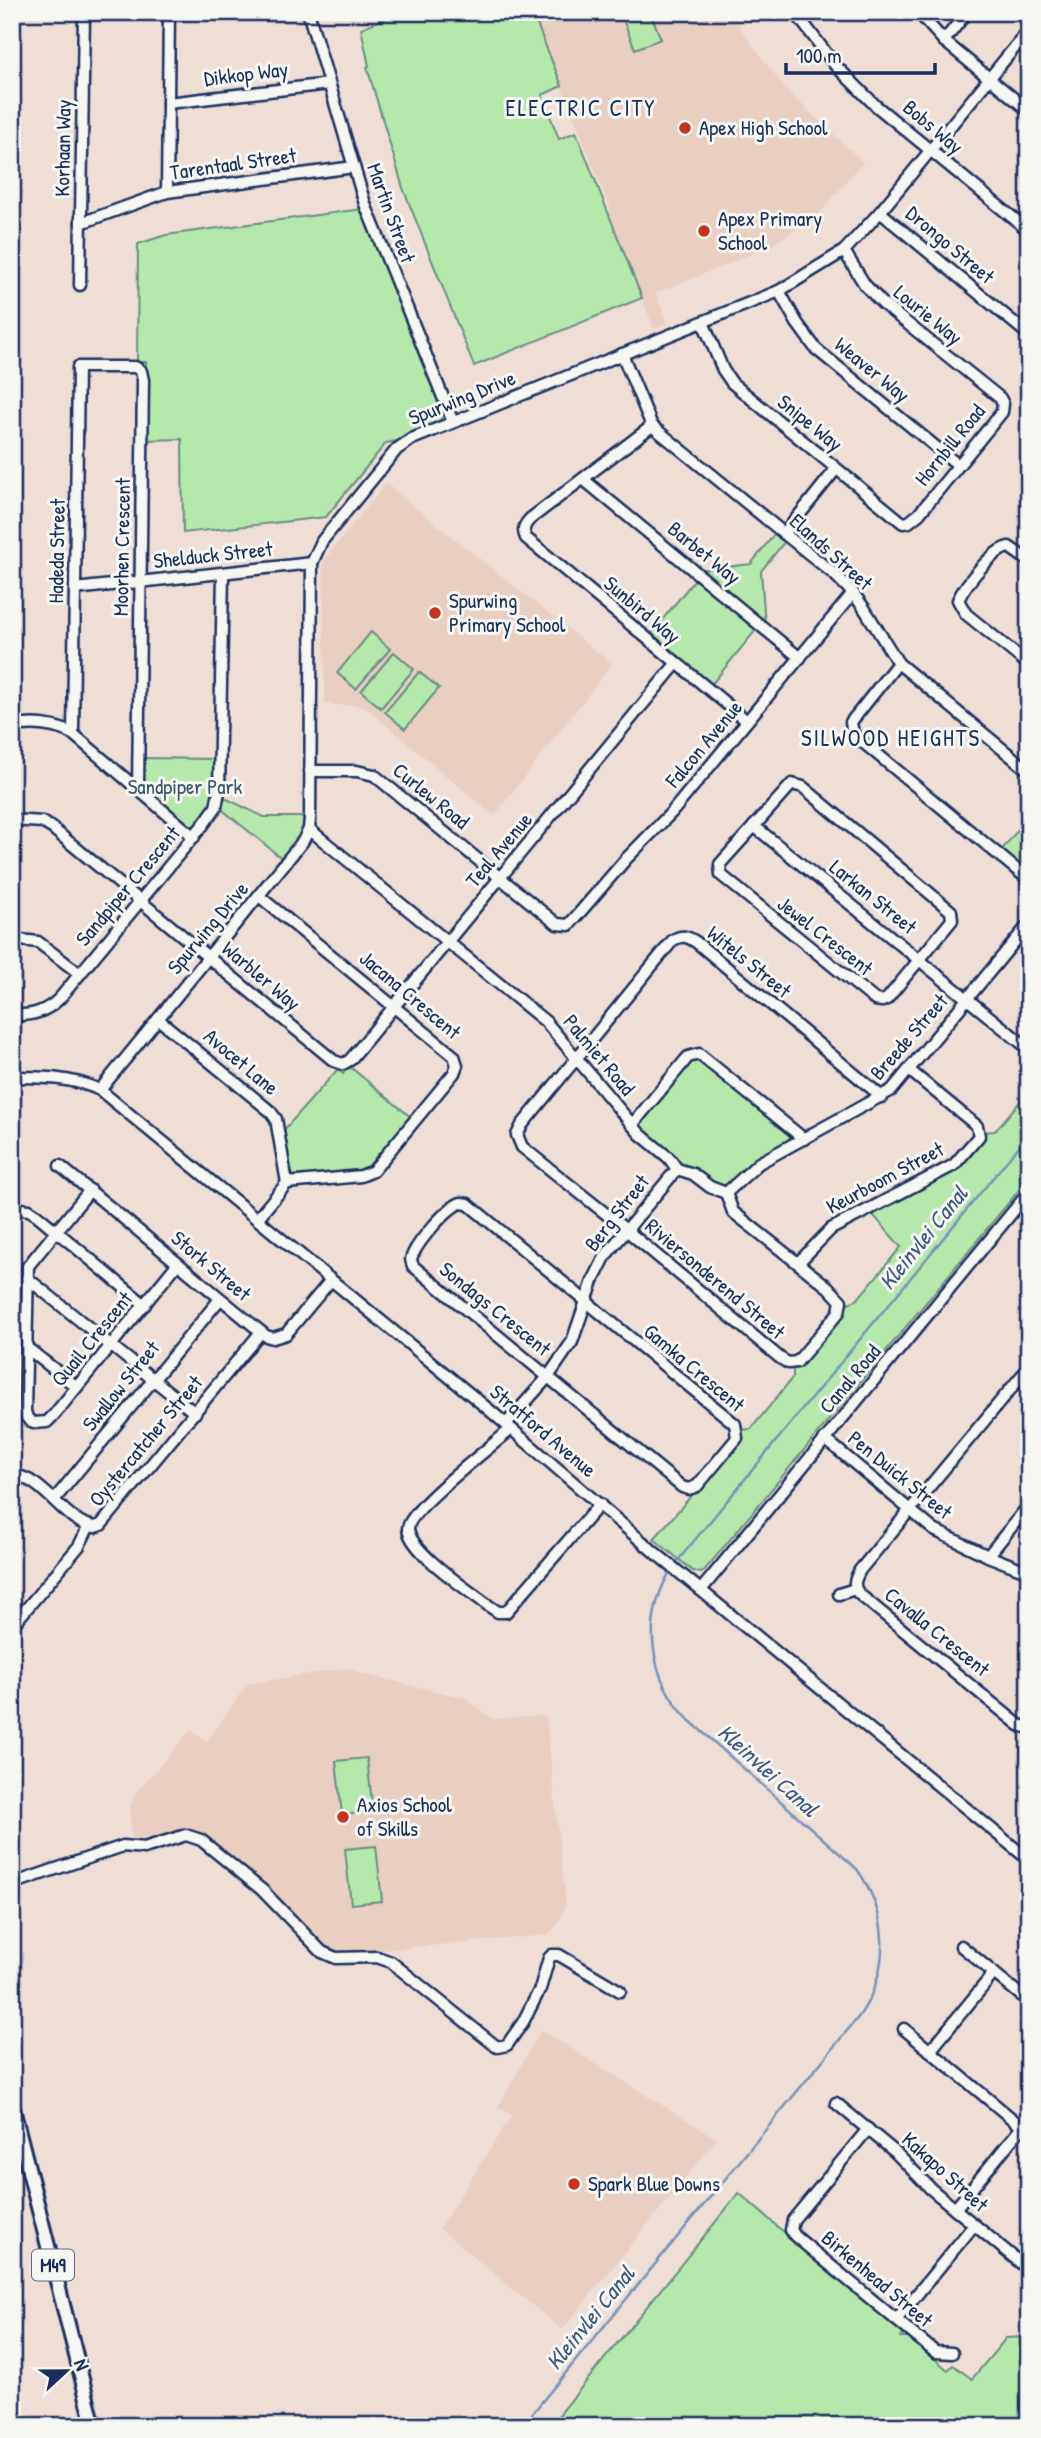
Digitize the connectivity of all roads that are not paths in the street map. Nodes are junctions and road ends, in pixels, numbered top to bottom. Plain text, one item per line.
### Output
1 (84, 12) edge
2 (169, 12) edge
3 (309, 12) edge
4 (795, 12) edge
5 (918, 12) edge
6 (967, 12) edge
7 (1029, 30) edge
8 (944, 41) junction
9 (989, 78) junction
10 (329, 84) junction
11 (168, 103) junction
12 (1029, 111) edge
13 (930, 149) junction
14 (354, 167) junction
15 (167, 191) junction
16 (880, 212) junction
17 (81, 223) junction
18 (1029, 231) edge
19 (844, 251) junction
20 (80, 285) dead end
21 (779, 291) junction
22 (703, 322) junction
23 (1029, 335) edge
24 (622, 354) junction
25 (78, 367) joint
26 (1000, 398) joint
27 (453, 422) junction
28 (652, 426) junction
29 (958, 465) junction
30 (836, 469) junction
31 (583, 479) junction
32 (919, 514) joint
33 (784, 534) junction
34 (1029, 561) edge
35 (312, 563) junction
36 (223, 573) junction
37 (141, 582) junction
38 (75, 589) junction
39 (853, 593) junction
40 (800, 658) junction
41 (898, 663) junction
42 (676, 664) junction
43 (1029, 665) edge
44 (747, 721) junction
45 (15, 726) edge
46 (74, 734) junction
47 (310, 771) junction
48 (1029, 771) edge
49 (138, 789) junction
50 (12, 820) edge
51 (754, 826) junction
52 (309, 829) junction
53 (194, 837) junction
54 (501, 878) junction
55 (1029, 880) edge
56 (259, 896) junction
57 (141, 901) junction
58 (579, 915) joint
59 (1028, 927) edge
60 (12, 939) edge
61 (447, 941) junction
62 (208, 958) junction
63 (921, 960) junction
64 (80, 974) junction
65 (968, 998) junction
66 (394, 1006) junction
67 (12, 1015) edge
68 (158, 1018) junction
69 (1029, 1049) edge
70 (576, 1058) junction
71 (350, 1060) joint
72 (909, 1070) junction
73 (12, 1077) edge
74 (100, 1090) junction
75 (882, 1097) junction
76 (632, 1125) junction
77 (804, 1139) junction
78 (60, 1166) dead end
79 (677, 1169) junction
80 (287, 1183) junction
81 (90, 1190) junction
82 (1029, 1192) edge
83 (726, 1193) junction
84 (12, 1209) edge
85 (257, 1219) junction
86 (625, 1229) junction
87 (56, 1230) junction
88 (178, 1263) junction
89 (798, 1263) junction
90 (27, 1278) junction
91 (331, 1280) junction
92 (220, 1298) junction
93 (587, 1303) junction
94 (145, 1305) junction
95 (839, 1312) joint
96 (261, 1332) junction
97 (112, 1346) junction
98 (27, 1348) junction
99 (1029, 1367) edge
100 (548, 1377) junction
101 (152, 1378) junction
102 (77, 1387) junction
103 (195, 1413) junction
104 (509, 1427) junction
105 (825, 1439) junction
106 (12, 1475) edge
107 (54, 1500) junction
108 (600, 1504) junction
109 (1029, 1505) edge
110 (909, 1511) junction
111 (89, 1526) junction
112 (988, 1556) junction
113 (1029, 1572) edge
114 (855, 1589) junction
115 (701, 1590) junction
116 (839, 1594) dead end
117 (12, 1626) edge
118 (1029, 1728) edge
119 (1029, 1860) edge
120 (12, 1884) edge
121 (961, 1946) dead end
122 (994, 1973) junction
123 (620, 1991) dead end
124 (1029, 2002) edge
125 (904, 2029) dead end
126 (930, 2051) junction
127 (836, 2103) dead end
128 (12, 2105) edge
129 (868, 2130) junction
130 (1025, 2130) edge
131 (955, 2209) junction
132 (974, 2225) junction
133 (1029, 2270) edge
134 (896, 2320) junction
135 (952, 2353) dead end
136 (94, 2426) edge

1 - 17 street, Korhaan Way
2 - 11 street
3 - 10 street, Martin Street
4 - 13 street, Bobs Way
5 - 8 street
6 - 8 street
7 - 9 street, Spurwing Drive
8 - 9 street
9 - 12 street
9 - 13 street, Spurwing Drive
10 - 11 street, Dikkop Way
10 - 14 street, Martin Street
11 - 15 street
13 - 16 street, Spurwing Drive
13 - 18 street, Bobs Way
14 - 15 street, Tarentaal Street
14 - 27 street, Martin Street
15 - 17 street, Tarentaal Street
16 - 19 street, Spurwing Drive
16 - 23 street, Drongo Street
17 - 20 street, Korhaan Way
19 - 21 street, Spurwing Drive
19 - 26 street, Lourie Way
21 - 22 street, Spurwing Drive
21 - 29 street, Weaver Way
22 - 24 street, Spurwing Drive
22 - 30 street, Snipe Way
24 - 27 street, Spurwing Drive
24 - 28 street, Elands Street
25 - 37 street, Moorhen Crescent
25 - 38 street, Hadeda Street
26 - 29 street, Hornbill Road
27 - 35 street, Spurwing Drive
28 - 31 street
28 - 33 street, Elands Street
29 - 32 street, Hornbill Road
30 - 32 street, Snipe Way
30 - 33 street
31 - 40 street, Barbet Way
31 - 42 street, Sunbird Way
33 - 39 street, Elands Street
34 - 43 street
35 - 36 street, Shelduck Street
35 - 47 street, Spurwing Drive
36 - 37 street, Shelduck Street
36 - 53 street, Sandpiper Crescent
37 - 38 street, Shelduck Street
37 - 49 street, Moorhen Crescent
38 - 46 street, Hadeda Street
39 - 40 street, Falcon Avenue
39 - 41 street, Elands Street
40 - 44 street, Falcon Avenue
41 - 48 street, Elands Street
41 - 55 street
42 - 44 street, Sunbird Way
42 - 54 street, Teal Avenue
44 - 58 street, Falcon Avenue
45 - 46 street
46 - 49 street
47 - 52 street, Spurwing Drive
47 - 54 street, Curlew Road
49 - 53 street
50 - 57 street, Warbler Way
51 - 63 street, Larkan Street
51 - 63 street, Jewel Crescent
51 - 63 street, Jewel Crescent
52 - 56 street, Spurwing Drive
52 - 61 street, Palmiet Road
53 - 57 street, Sandpiper Crescent
54 - 58 street, Curlew Road
54 - 61 street, Teal Avenue
56 - 62 street, Spurwing Drive
56 - 66 street, Jacana Crescent
57 - 62 street, Warbler Way
57 - 64 street, Sandpiper Crescent
59 - 65 street, Breede Street
60 - 64 street
61 - 66 street, Teal Avenue
61 - 70 street, Palmiet Road
62 - 68 street, Spurwing Drive
62 - 71 street, Warbler Way
63 - 65 street, Larkan Street
64 - 67 street, Sandpiper Crescent
65 - 69 street, Larkan Street
65 - 72 street, Breede Street
66 - 71 street, Teal Avenue
66 - 80 street, Jacana Crescent
68 - 74 street, Spurwing Drive
68 - 80 street, Avocet Lane
70 - 75 street, Witels Street
70 - 76 street, Palmiet Road
70 - 86 street
72 - 75 street, Breede Street
72 - 89 street, Keurboom Street
73 - 74 street, Stratford Avenue
74 - 85 street, Stratford Avenue
75 - 77 street, Breede Street
76 - 77 street
76 - 79 street, Palmiet Road
77 - 83 street, Breede Street
78 - 81 street, Stork Street
79 - 83 street, Palmiet Road
79 - 86 street, Berg Street
80 - 85 street
81 - 87 street, Quail Crescent
81 - 88 street, Stork Street
82 - 105 street, Canal Road
83 - 89 street, Palmiet Road
84 - 87 street
85 - 91 street, Stratford Avenue
86 - 93 street, Berg Street
86 - 95 street, Riviersonderend Street
87 - 90 street, Quail Crescent
87 - 94 street
88 - 92 street, Stork Street
88 - 94 street, Quail Crescent
89 - 95 street, Palmiet Road
90 - 97 street
90 - 98 street, Quail Crescent
91 - 96 street
91 - 104 street, Stratford Avenue
92 - 96 street, Stork Street
92 - 101 street, Swallow Street
93 - 100 street, Berg Street
93 - 100 street, Sondags Crescent
93 - 100 street, Gamka Crescent
94 - 97 street, Quail Crescent
96 - 103 street, Oystercatcher Street
97 - 101 street
97 - 102 street, Quail Crescent
98 - 102 street
98 - 102 street, Quail Crescent
99 - 110 street, Cavalla Crescent
100 - 104 street, Berg Street
101 - 103 street
101 - 107 street, Swallow Street
103 - 111 street, Oystercatcher Street
104 - 108 street, Stratford Avenue
104 - 108 street, Berg Street
105 - 110 street, Pen Duick Street
105 - 115 street, Canal Road
106 - 107 street, Oystercatcher Street
107 - 111 street, Oystercatcher Street
108 - 115 street, Stratford Avenue
109 - 112 street
110 - 112 street, Pen Duick Street
110 - 114 street, Cavalla Crescent
111 - 117 street
112 - 113 street, Pen Duick Street
114 - 116 street, Cavalla Crescent
114 - 118 street, Cavalla Crescent
115 - 119 street, Stratford Avenue
120 - 123 street
121 - 122 street
122 - 124 street
122 - 126 street
125 - 126 street
126 - 130 street
127 - 129 street, Kakapo Street
128 - 136 main road, M49
129 - 131 street, Kakapo Street
129 - 134 street, Birkenhead Street
130 - 131 street
131 - 132 street, Kakapo Street
132 - 133 street, Kakapo Street
132 - 134 street
134 - 135 street, Birkenhead Street

